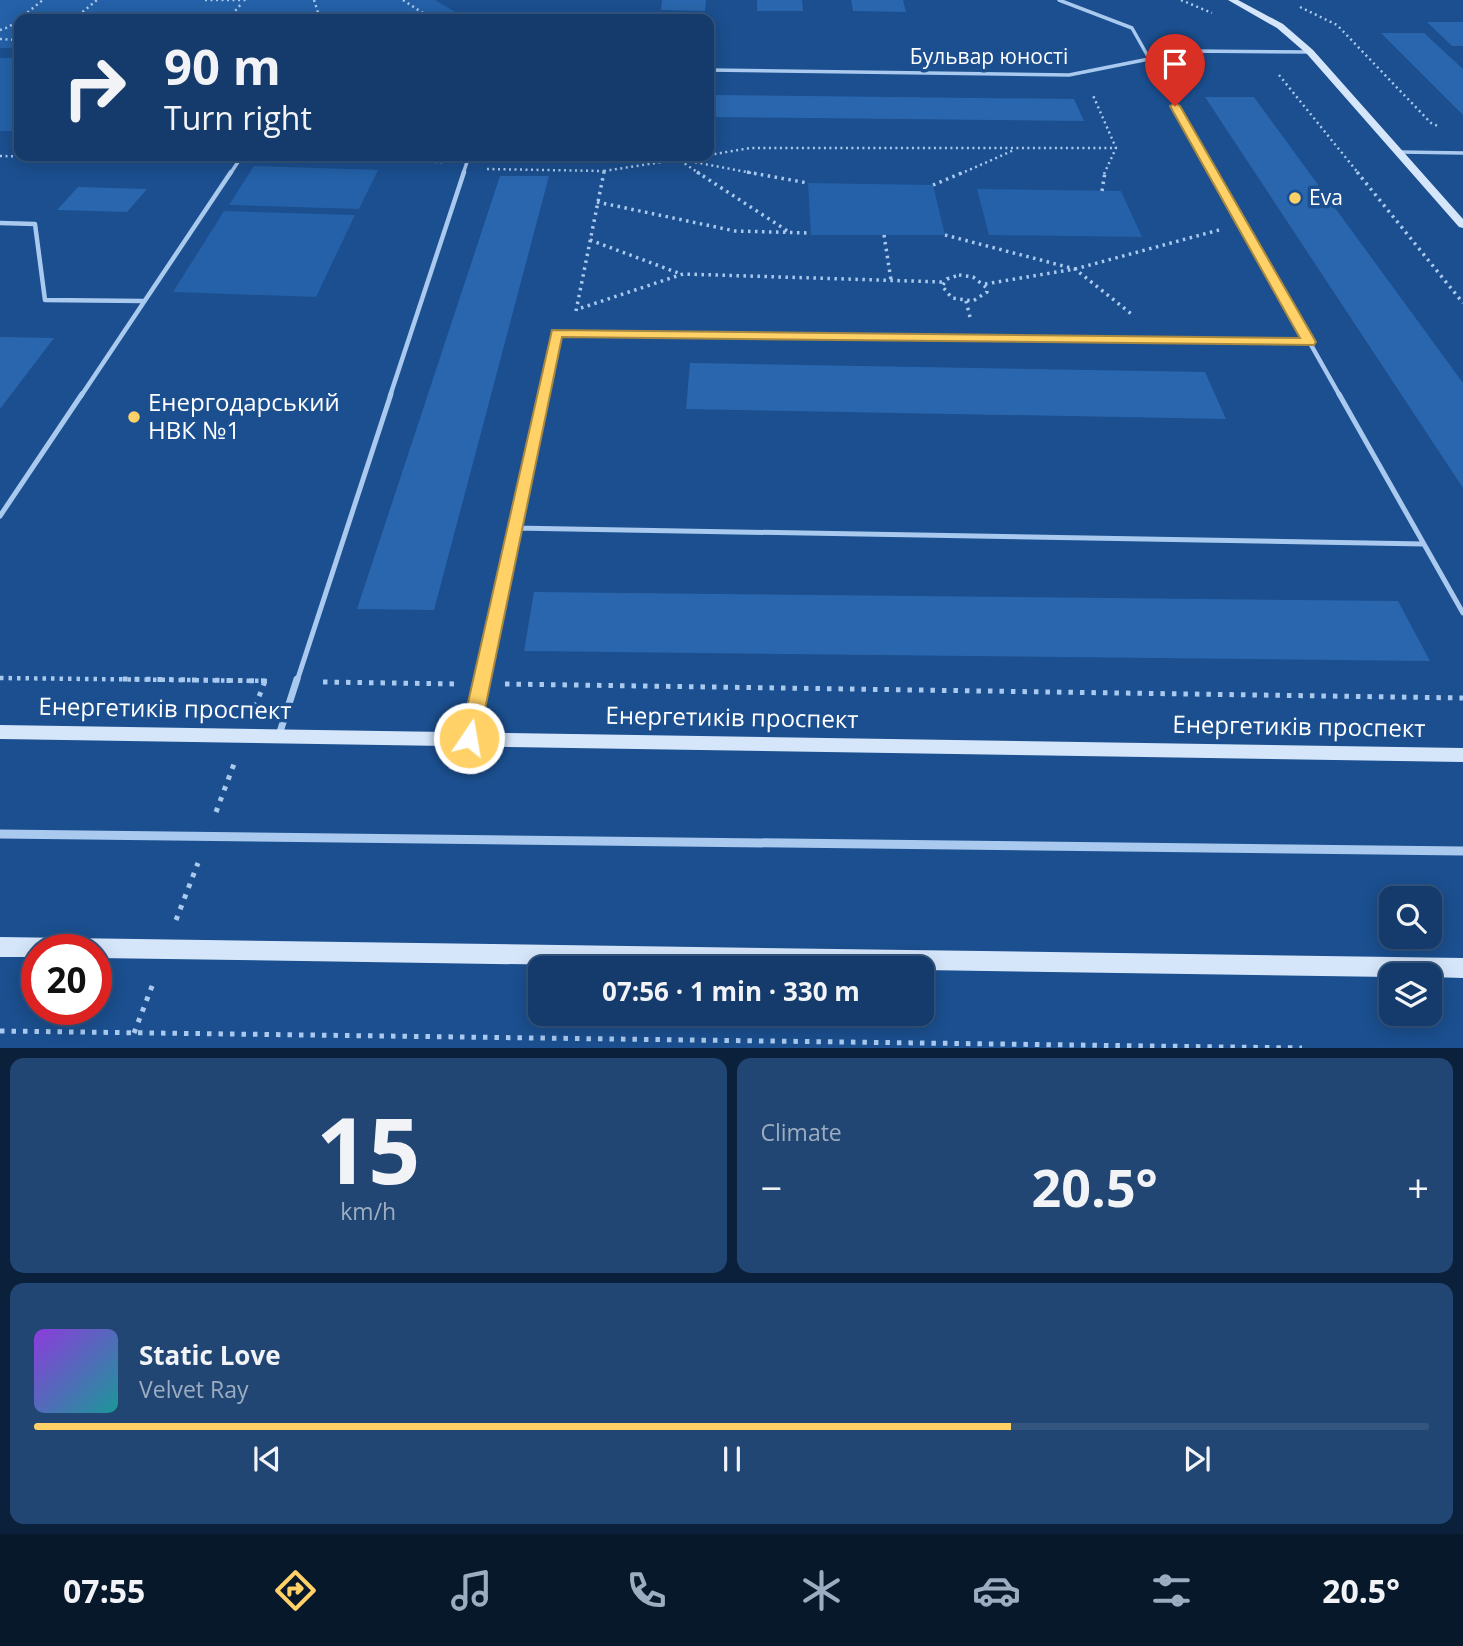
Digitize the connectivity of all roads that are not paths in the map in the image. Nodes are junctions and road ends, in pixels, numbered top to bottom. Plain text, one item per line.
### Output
1 (1059, 0) edge
2 (1232, 0) edge
3 (1310, 52) junction
4 (1149, 59) junction
5 (714, 70) edge
6 (1401, 152) junction
7 (1463, 153) edge
8 (239, 161) edge
9 (467, 161) edge
10 (0, 223) edge
11 (1463, 225) edge
12 (144, 301) junction
13 (1310, 342) junction
14 (0, 516) edge
15 (514, 528) junction
16 (1424, 544) junction
17 (1463, 613) edge
18 (0, 732) edge
19 (279, 735) junction
20 (469, 738) junction
21 (1463, 755) edge
22 (0, 834) edge
23 (1463, 851) edge
24 (0, 947) edge
25 (1463, 968) edge

1 - 4 lane
2 - 3 street
3 - 4 lane, Бульвар юності
3 - 6 street
4 - 5 lane, Бульвар юності
4 - 13 lane
6 - 7 lane
6 - 11 street
8 - 12 lane
9 - 19 lane
10 - 12 lane
12 - 14 lane
13 - 15 lane
13 - 16 lane
15 - 16 lane
15 - 20 lane
16 - 17 lane
18 - 19 street, Енергетиків проспект
19 - 20 street, Енергетиків проспект
20 - 21 street, Енергетиків проспект
22 - 23 street
24 - 25 street

